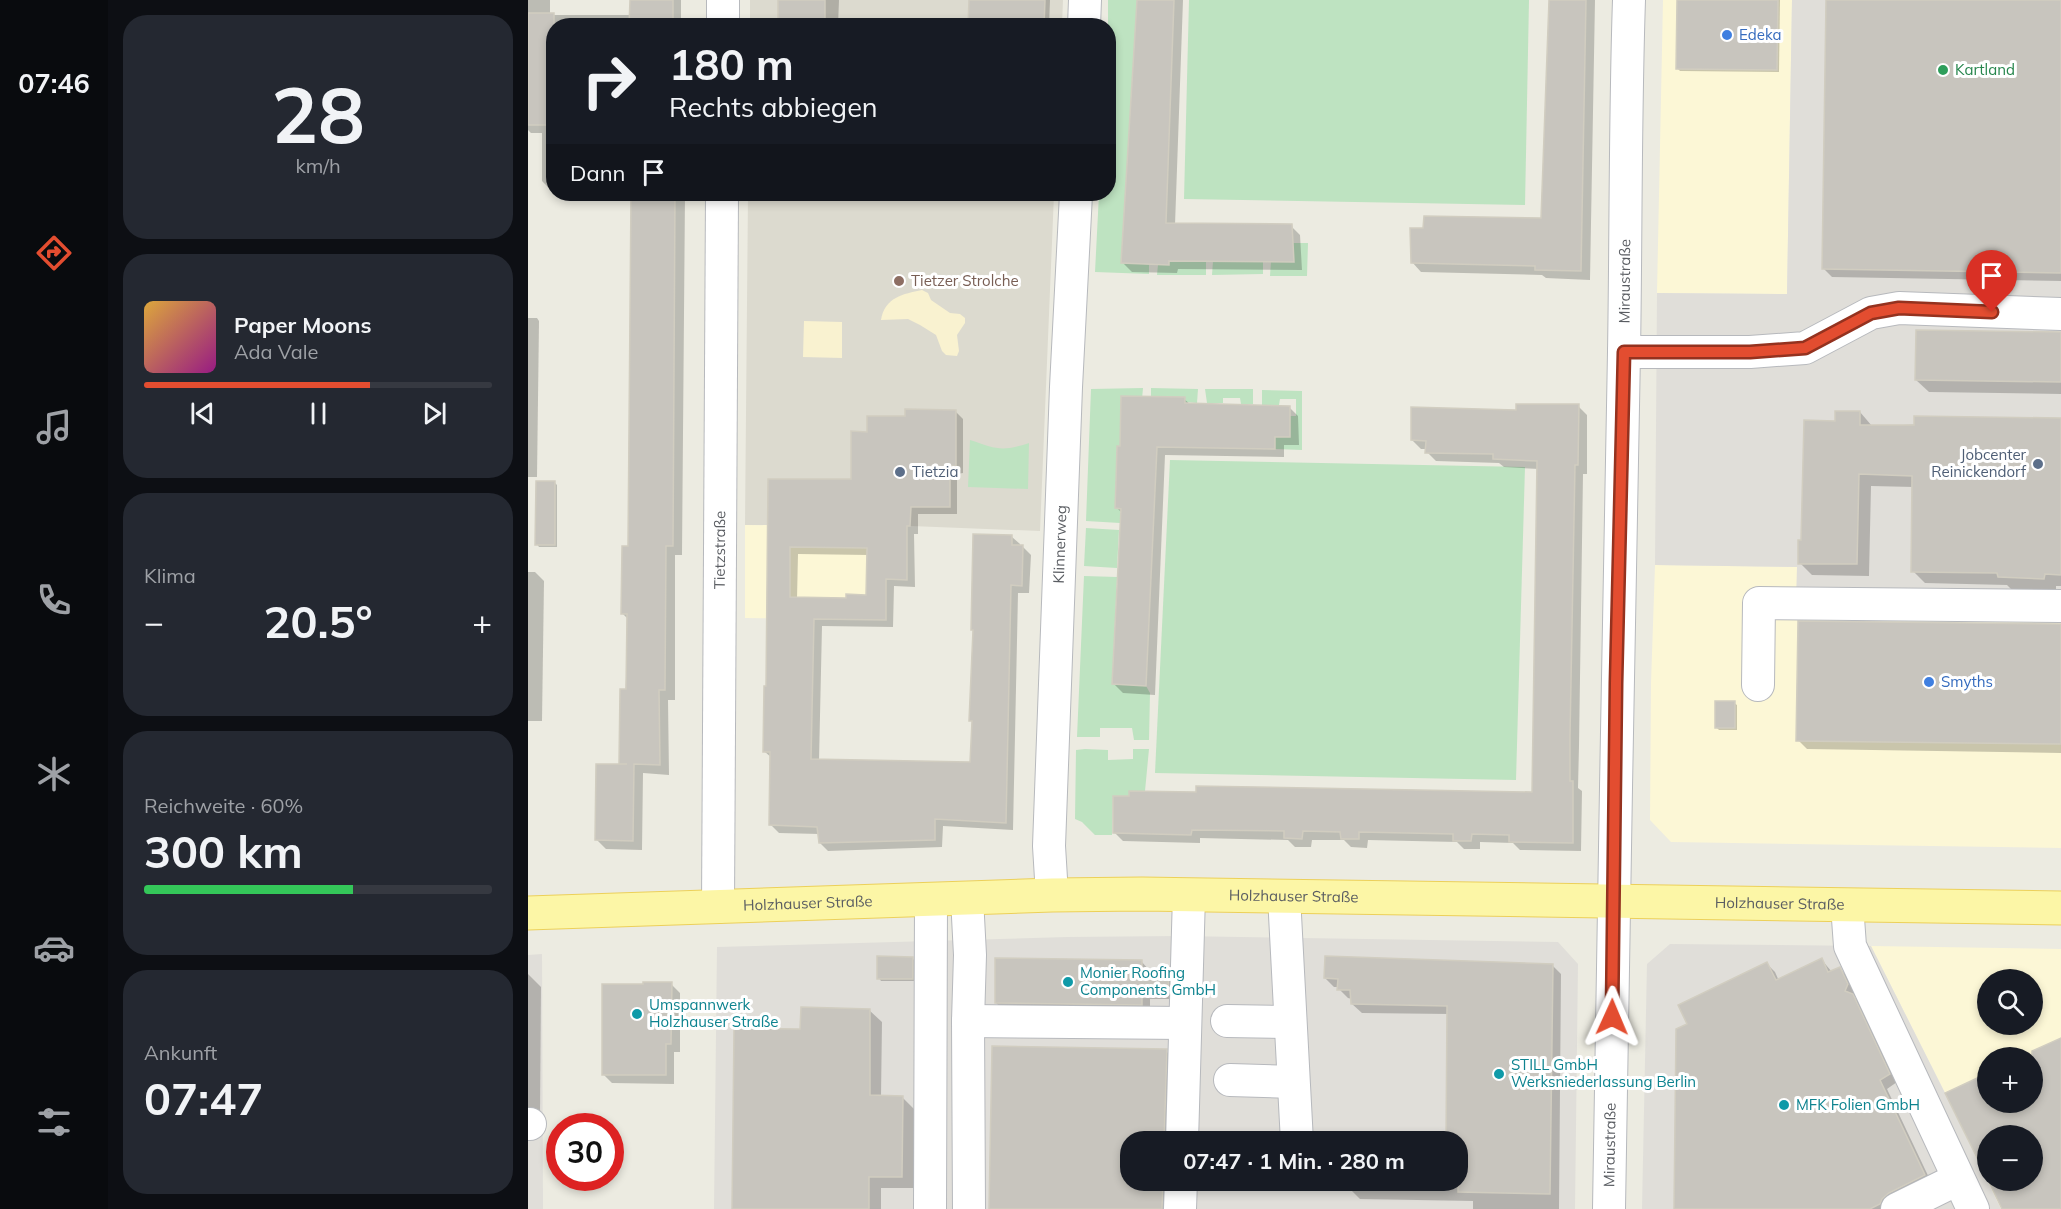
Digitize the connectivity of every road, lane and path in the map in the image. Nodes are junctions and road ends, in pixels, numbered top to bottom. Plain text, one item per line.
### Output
1 (723, 0) edge
2 (1085, 0) edge
3 (1629, 0) edge
4 (723, 18) edge
5 (1084, 18) edge
6 (722, 201) edge
7 (1076, 201) edge
8 (2061, 314) edge
9 (1624, 352) junction
10 (2061, 606) edge
11 (1758, 685) dead end
12 (1052, 895) junction
13 (1189, 895) junction
14 (1284, 896) junction
15 (967, 898) junction
16 (931, 900) junction
17 (1614, 900) junction
18 (1847, 905) junction
19 (718, 907) junction
20 (2061, 908) edge
21 (528, 913) edge
22 (968, 1021) junction
23 (1227, 1021) dead end
24 (1290, 1022) junction
25 (1185, 1023) junction
26 (1230, 1080) dead end
27 (1293, 1082) junction
28 (1182, 1131) edge
29 (1296, 1131) edge
30 (1958, 1179) junction
31 (1181, 1191) edge
32 (930, 1209) edge
33 (969, 1209) edge
34 (1180, 1209) edge
35 (1609, 1209) edge
36 (1897, 1209) edge
37 (1973, 1209) edge

1 - 4 street
2 - 5 street
3 - 9 street, Miraustraße
6 - 19 street, Tietzstraße
7 - 12 street, Klinnerweg
8 - 9 street
9 - 17 street, Miraustraße
10 - 11 street
12 - 13 main road, Holzhauser Straße
12 - 15 main road, Holzhauser Straße
13 - 14 main road, Holzhauser Straße
13 - 25 street
14 - 17 main road, Holzhauser Straße
14 - 24 street
15 - 16 main road, Holzhauser Straße
15 - 22 street
16 - 19 main road, Holzhauser Straße
16 - 32 street
17 - 18 main road, Holzhauser Straße
17 - 35 street, Miraustraße
18 - 20 main road, Holzhauser Straße
18 - 30 street
19 - 21 main road, Holzhauser Straße
22 - 25 street
22 - 33 street
23 - 24 street
24 - 27 street
25 - 28 street
26 - 27 street
27 - 29 street
30 - 36 street
30 - 37 street
31 - 34 street

